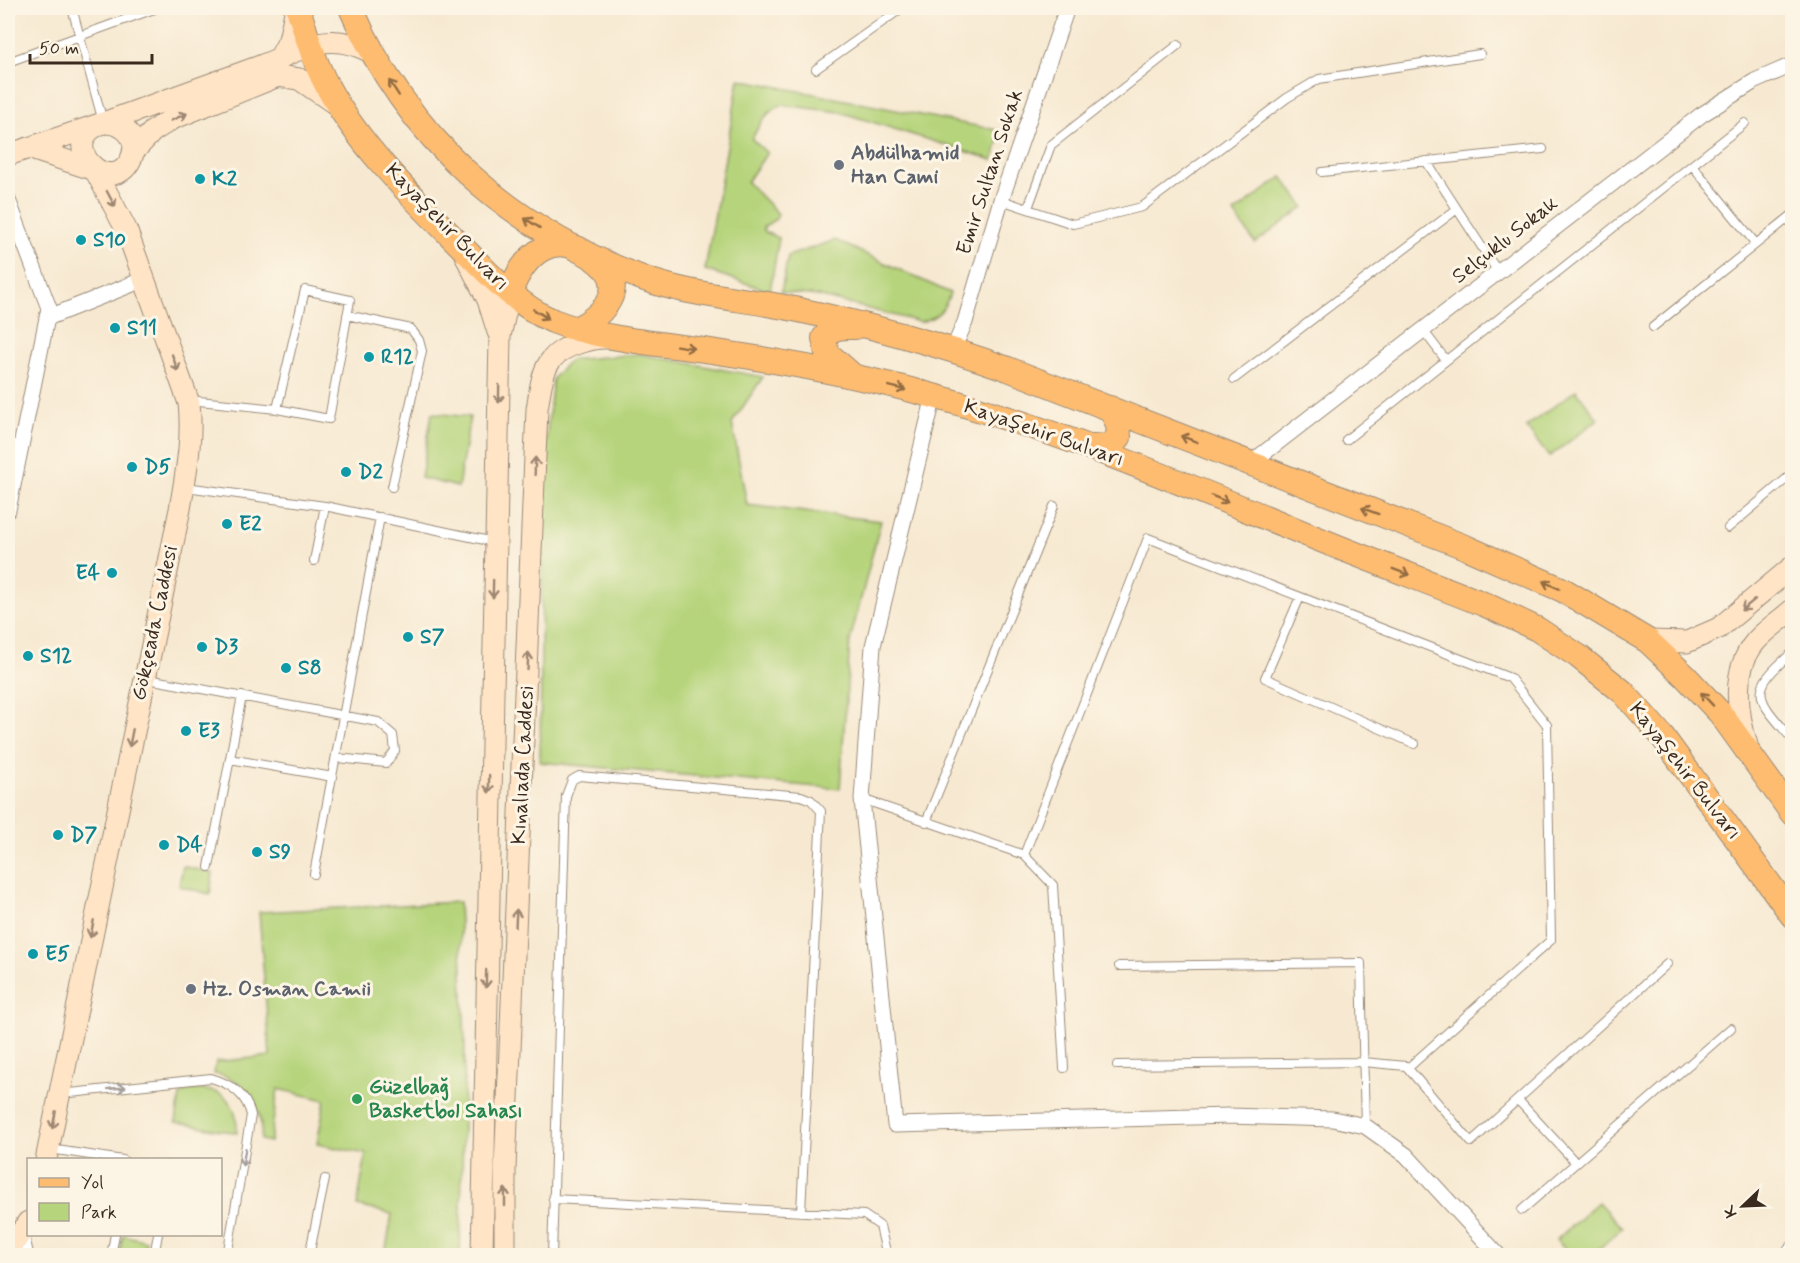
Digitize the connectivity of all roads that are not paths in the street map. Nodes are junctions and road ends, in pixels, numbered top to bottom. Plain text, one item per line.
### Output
1 (72, 8) edge
2 (157, 8) edge
3 (297, 8) edge
4 (351, 8) edge
5 (902, 8) edge
6 (1067, 8) edge
7 (81, 34) junction
8 (309, 45) junction
9 (1178, 45) dead end
10 (370, 52) junction
11 (1480, 54) dead end
12 (279, 59) junction
13 (8, 62) edge
14 (1792, 65) edge
15 (816, 69) dead end
16 (340, 107) junction
17 (103, 123) junction
18 (1745, 123) dead end
19 (28, 148) junction
20 (1544, 148) dead end
21 (133, 152) junction
22 (8, 155) edge
23 (1426, 161) junction
24 (1692, 165) junction
25 (95, 170) junction
26 (1322, 172) dead end
27 (8, 200) edge
28 (1001, 200) junction
29 (1028, 208) junction
30 (1457, 209) junction
31 (1792, 215) edge
32 (456, 241) junction
33 (1756, 244) junction
34 (584, 250) junction
35 (1498, 272) junction
36 (145, 279) junction
37 (510, 292) junction
38 (347, 315) junction
39 (47, 318) junction
40 (870, 327) junction
41 (1653, 327) dead end
42 (578, 328) junction
43 (1423, 330) junction
44 (500, 336) junction
45 (628, 338) junction
46 (953, 350) junction
47 (552, 358) junction
48 (1445, 358) junction
49 (858, 379) junction
50 (1234, 379) dead end
51 (934, 396) junction
52 (188, 400) junction
53 (1110, 408) junction
54 (277, 409) junction
55 (1346, 440) dead end
56 (1093, 447) junction
57 (1251, 463) junction
58 (1792, 474) edge
59 (183, 486) junction
60 (392, 487) dead end
61 (325, 506) junction
62 (1054, 506) dead end
63 (8, 510) edge
64 (380, 517) junction
65 (1728, 528) dead end
66 (494, 542) junction
67 (314, 561) dead end
68 (1792, 567) edge
69 (1300, 597) junction
70 (1792, 610) edge
71 (1648, 641) junction
72 (1792, 653) edge
73 (143, 678) junction
74 (242, 696) junction
75 (345, 717) junction
76 (1792, 739) edge
77 (1415, 744) dead end
78 (1750, 754) junction
79 (337, 758) junction
80 (230, 759) junction
81 (333, 777) junction
82 (862, 799) junction
83 (1792, 813) edge
84 (926, 822) junction
85 (1024, 855) junction
86 (208, 867) dead end
87 (314, 874) dead end
88 (1792, 915) edge
89 (1667, 964) dead end
90 (1119, 966) dead end
91 (1731, 1028) dead end
92 (1363, 1062) junction
93 (1117, 1065) dead end
94 (1064, 1068) dead end
95 (1408, 1068) junction
96 (59, 1094) junction
97 (1518, 1100) junction
98 (1365, 1126) junction
99 (47, 1154) edge
100 (98, 1158) edge
101 (1576, 1163) junction
102 (325, 1179) dead end
103 (553, 1199) junction
104 (1522, 1210) dead end
105 (801, 1212) junction
106 (115, 1236) edge
107 (158, 1236) edge
108 (25, 1237) edge
109 (1792, 1245) edge
110 (8, 1252) edge
111 (111, 1256) edge
112 (154, 1256) edge
113 (226, 1256) edge
114 (309, 1256) edge
115 (482, 1256) edge
116 (505, 1256) edge
117 (552, 1256) edge
118 (887, 1256) edge
119 (1499, 1256) edge
120 (1782, 1256) edge

1 - 7 lane
2 - 7 lane
3 - 8 main road, Kayaşehir Bulvarı
3 - 12 street
4 - 10 main road
5 - 15 lane
6 - 28 street, Emir Sultan Sokak
7 - 13 lane
7 - 17 lane
8 - 10 street
8 - 12 street
8 - 16 main road, Kayaşehir Bulvarı
9 - 29 lane
34 -> 10 main road
11 - 29 lane
12 - 17 street
14 - 35 street, Selçuklu Sokak
21 -> 16 street
16 - 32 main road, Kayaşehir Bulvarı
17 - 19 street
17 - 21 street
17 - 25 street
18 - 24 lane
19 - 22 street
19 - 25 street
20 - 23 lane
21 - 25 street
23 - 26 lane
23 - 30 lane
24 - 33 lane
24 - 48 lane
25 -> 36 street, Gökçeada Caddesi
27 - 39 street
28 - 29 lane
28 - 46 street, Emir Sultan Sokak
30 - 35 lane
30 - 50 lane
31 - 33 lane
32 - 37 main road, Kayaşehir Bulvarı
32 - 44 street
33 - 41 lane
34 - 37 main road
34 - 40 main road
34 - 42 main road
35 - 43 street, Selçuklu Sokak
36 - 39 street
36 -> 52 street, Gökçeada Caddesi
37 -> 42 main road, Kayaşehir Bulvarı
37 - 44 street, Kınalıada Caddesi
38 - 54 lane
38 - 54 lane
38 - 60 lane
39 - 63 street
40 - 46 main road
40 - 49 main road
42 - 45 main road, Kayaşehir Bulvarı
42 - 47 street, Kınalıada Caddesi
43 - 48 lane
43 - 57 street, Selçuklu Sokak
44 -> 66 street, Kınalıada Caddesi
45 - 47 street
45 -> 49 main road, Kayaşehir Bulvarı
46 - 53 main road
116 -> 47 street, Kınalıada Caddesi
48 - 55 lane
49 -> 51 main road, Kayaşehir Bulvarı
51 - 56 main road, Kayaşehir Bulvarı
51 - 82 street
52 - 54 lane
52 - 59 street, Gökçeada Caddesi
53 - 56 main road
57 -> 53 main road
56 -> 88 main road, Kayaşehir Bulvarı
71 -> 57 main road
58 - 65 lane
59 - 61 lane
59 - 73 street, Gökçeada Caddesi
61 - 64 lane
61 - 67 lane
62 - 84 lane
64 - 66 lane
64 - 75 lane
66 -> 115 street, Kınalıada Caddesi
68 -> 71 street
69 - 77 lane
69 - 85 lane
69 - 95 lane
70 - 78 street
78 -> 71 main road
72 - 76 lane
73 - 74 lane
73 -> 96 street, Gökçeada Caddesi
74 - 75 lane
74 - 80 lane
75 - 79 lane
75 - 79 lane
78 - 83 main road
79 - 81 lane
80 - 81 lane
80 - 86 lane
81 - 87 lane
82 - 84 lane
82 - 98 street
84 - 85 lane
85 - 94 lane
89 - 97 lane
90 - 92 lane
91 - 101 lane
92 - 93 lane
92 - 95 lane
92 - 98 lane
95 - 97 lane
96 -> 99 street, Gökçeada Caddesi
96 -> 113 lane
97 - 101 lane
98 - 119 street
99 - 100 lane
101 - 104 lane
102 - 114 lane
103 - 105 lane
103 - 105 lane
103 - 117 lane
105 - 118 lane
106 - 111 lane
107 - 112 lane
108 - 110 street
109 - 120 lane

